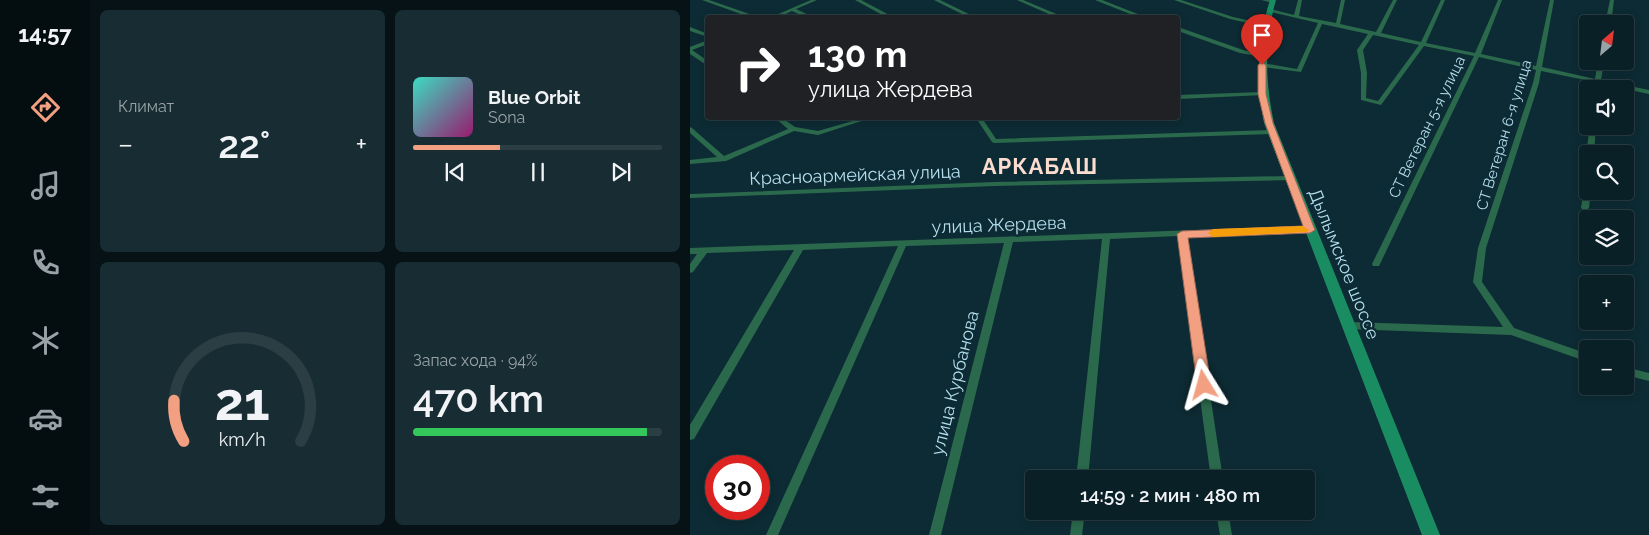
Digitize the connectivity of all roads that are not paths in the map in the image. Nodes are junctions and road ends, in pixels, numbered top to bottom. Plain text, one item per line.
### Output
1 (704, 0) edge
2 (802, 0) edge
3 (857, 0) edge
4 (936, 0) edge
5 (1019, 0) edge
6 (1097, 0) edge
7 (1176, 0) edge
8 (1300, 0) edge
9 (1343, 0) edge
10 (1395, 0) edge
11 (1443, 0) edge
12 (1500, 0) edge
13 (1552, 0) edge
14 (1612, 0) edge
15 (812, 1) edge
16 (1270, 3) edge
17 (791, 9) junction
18 (749, 15) edge
19 (778, 15) edge
20 (806, 15) edge
21 (887, 15) edge
22 (968, 15) edge
23 (1056, 15) edge
24 (1138, 15) edge
25 (1610, 15) edge
26 (1296, 16) junction
27 (1321, 21) junction
28 (1338, 24) junction
29 (1266, 25) junction
30 (690, 30) edge
31 (1180, 30) edge
32 (1375, 32) junction
33 (705, 35) edge
34 (705, 43) edge
35 (1423, 43) junction
36 (690, 50) edge
37 (1478, 54) junction
38 (1262, 60) junction
39 (705, 62) edge
40 (1539, 68) junction
41 (1600, 70) edge
42 (1598, 80) joint
43 (1634, 88) edge
44 (1649, 92) edge
45 (1262, 94) junction
46 (1180, 97) edge
47 (1379, 104) joint
48 (781, 120) edge
49 (861, 120) edge
50 (980, 120) edge
51 (690, 129) edge
52 (793, 129) junction
53 (1272, 132) junction
54 (723, 159) junction
55 (690, 162) edge
56 (1290, 178) junction
57 (692, 196) dead end
58 (1586, 200) edge
59 (1585, 208) dead end
60 (1310, 230) junction
61 (1182, 234) junction
62 (1106, 237) junction
63 (1009, 240) junction
64 (903, 244) junction
65 (800, 248) junction
66 (704, 250) junction
67 (690, 251) edge
68 (1376, 264) dead end
69 (690, 270) edge
70 (1350, 326) junction
71 (1511, 331) junction
72 (1579, 355) edge
73 (1634, 373) edge
74 (1649, 377) edge
75 (690, 435) edge
76 (1083, 470) edge
77 (1217, 470) edge
78 (1077, 520) edge
79 (1224, 520) edge
80 (772, 535) edge
81 (935, 535) edge
82 (1076, 535) edge
83 (1226, 535) edge
84 (1431, 535) edge

1 - 18 street
2 - 15 street
3 - 21 street
4 - 22 street
5 - 23 street
6 - 24 street
7 - 29 street
8 - 26 street
9 - 28 street
10 - 32 street
11 - 35 street
12 - 37 street, СТ Ветеран 5-я улица
13 - 40 street, СТ Ветеран 6-я улица
14 - 25 street
15 - 17 street
16 - 26 street
16 - 29 main road, Дылымское шоссе
17 - 19 street
17 - 20 street
26 - 27 street
27 - 28 street
27 - 38 street
28 - 32 street
29 - 38 main road, Дылымское шоссе
30 - 33 street
31 - 38 street
32 - 35 street
32 - 47 street
34 - 36 street
35 - 37 street
35 - 47 street
36 - 39 street
37 - 40 street
37 - 68 street, СТ Ветеран 5-я улица
38 - 45 main road, Дылымское шоссе
40 - 42 street
40 - 71 street, СТ Ветеран 6-я улица
41 - 42 street
43 - 44 street
45 - 46 street
45 - 53 main road, Дылымское шоссе
48 - 52 street
49 - 52 street
50 - 53 street
51 - 54 street
52 - 54 street
53 - 56 main road, Дылымское шоссе
54 - 55 street
56 - 57 street, Красноармейская улица
56 - 60 main road, Дылымское шоссе
58 - 59 street
60 - 61 street, улица Жердева
60 - 70 main road, Дылымское шоссе
61 - 62 street, улица Жердева
61 - 77 street
62 - 63 street, улица Жердева
62 - 76 street
63 - 64 street, улица Жердева
63 - 81 street, улица Курбанова
64 - 65 street, улица Жердева
64 - 80 street
65 - 66 street, улица Жердева
65 - 75 street
66 - 67 street, улица Жердева
66 - 69 street
70 - 71 street
70 - 84 main road, Дылымское шоссе
71 - 72 street
73 - 74 street
78 - 82 street
79 - 83 street

